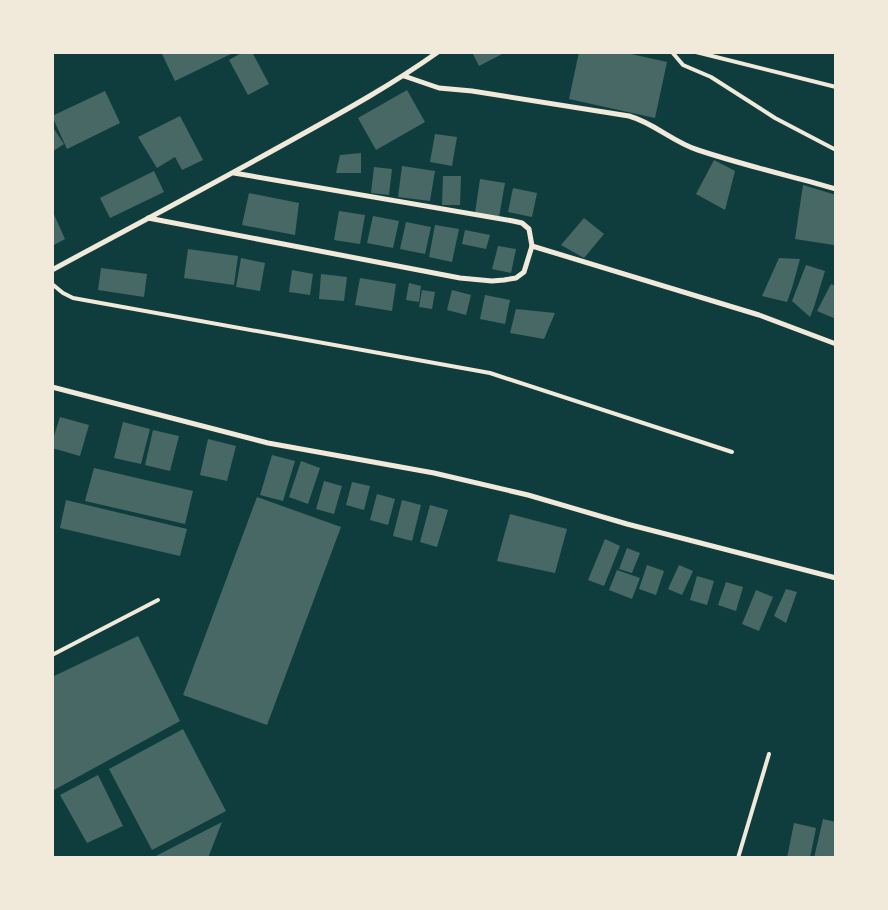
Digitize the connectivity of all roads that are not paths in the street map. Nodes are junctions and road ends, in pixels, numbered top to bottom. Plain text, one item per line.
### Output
1 (438, 52) edge
2 (672, 52) edge
3 (696, 52) edge
4 (404, 76) junction
5 (836, 87) edge
6 (836, 150) edge
7 (234, 173) junction
8 (836, 189) edge
9 (148, 218) junction
10 (532, 246) junction
11 (52, 270) edge
12 (52, 284) edge
13 (836, 344) edge
14 (52, 387) edge
15 (732, 452) dead end
16 (836, 578) edge
17 (158, 600) dead end
18 (52, 655) edge
19 (769, 754) dead end
20 (738, 858) edge

1 - 4 street
2 - 6 lane
3 - 5 lane
4 - 7 street
4 - 8 street
7 - 9 street
7 - 10 street
9 - 10 street
9 - 11 street
10 - 13 street
12 - 15 lane
14 - 16 street
17 - 18 lane
19 - 20 lane

